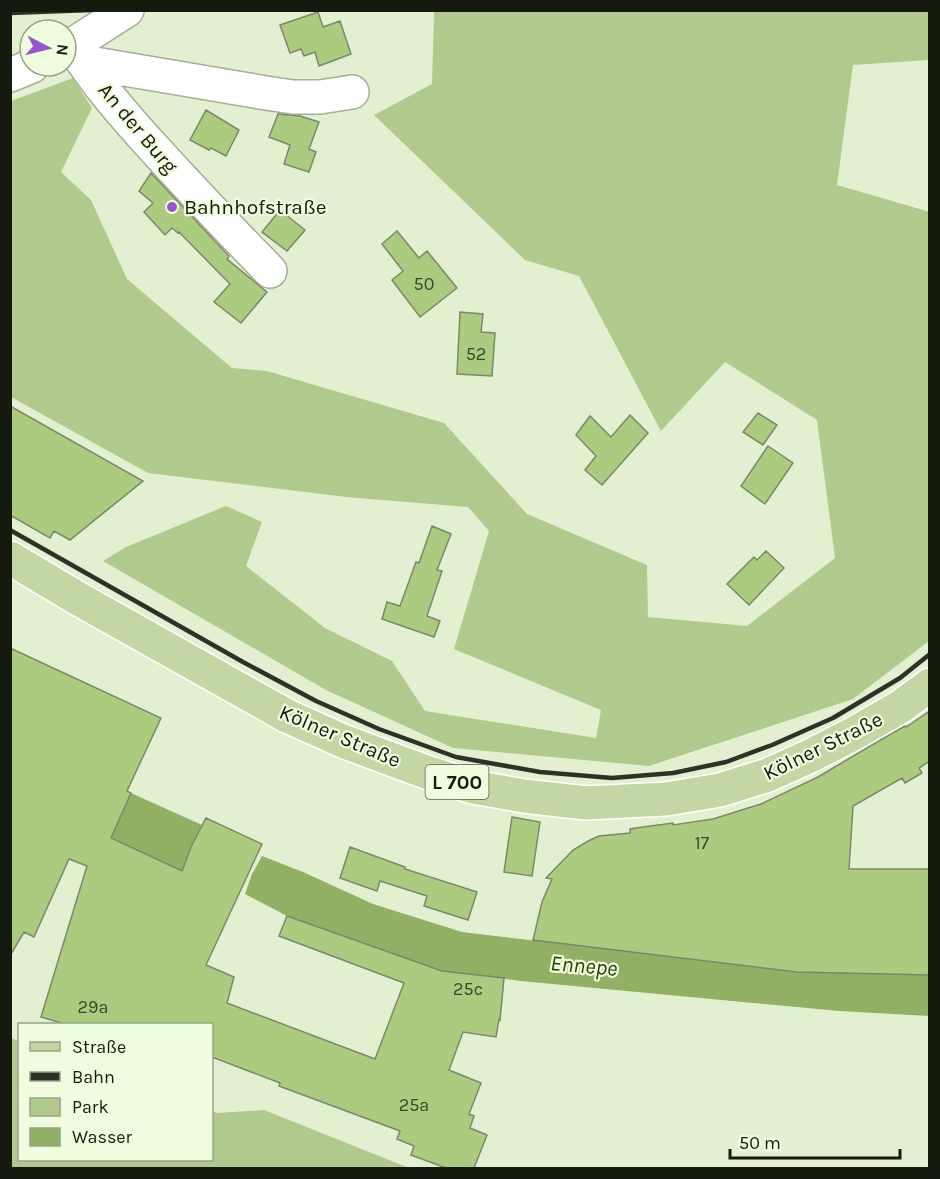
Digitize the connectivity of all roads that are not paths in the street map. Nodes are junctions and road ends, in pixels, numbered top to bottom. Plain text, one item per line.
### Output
1 (127, 10) edge
2 (78, 49) edge
3 (78, 53) edge
4 (78, 57) edge
5 (352, 92) dead end
6 (270, 271) dead end
7 (10, 558) edge
8 (930, 685) edge

1 - 2 street
3 - 5 street
4 - 6 street, An der Burg
7 - 8 main road, Kölner Straße / L 700

